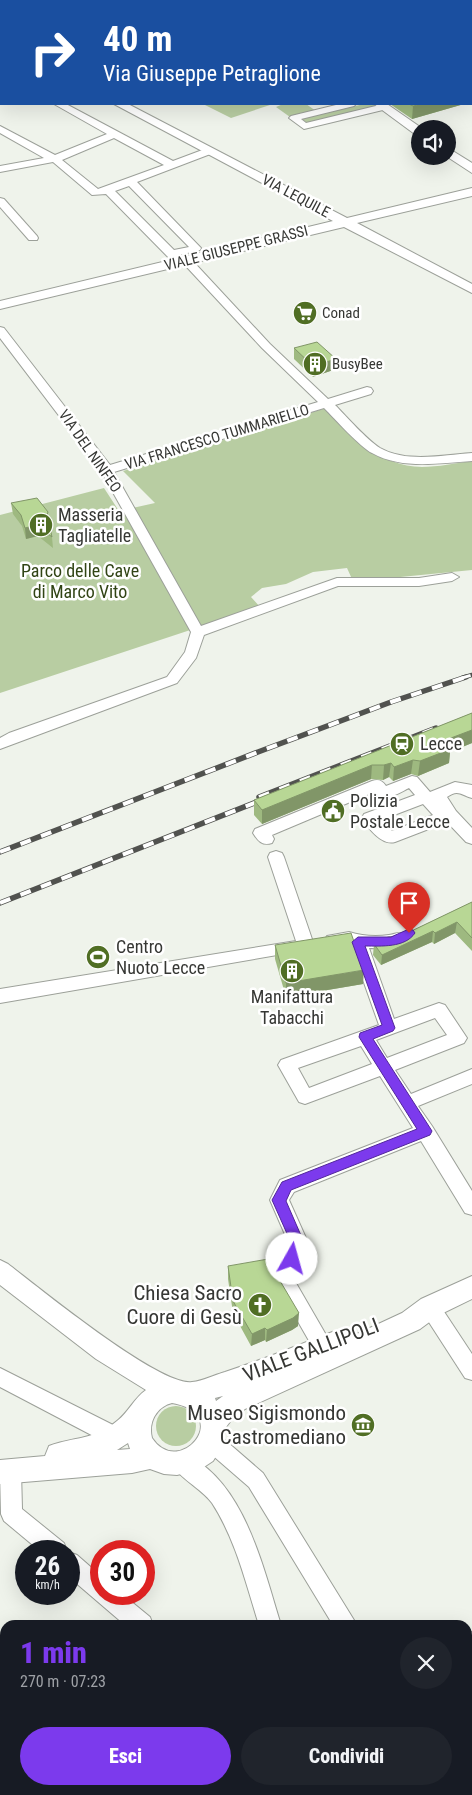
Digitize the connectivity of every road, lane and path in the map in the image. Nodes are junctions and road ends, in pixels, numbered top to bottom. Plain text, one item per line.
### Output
1 (61, 105) edge
2 (122, 105) edge
3 (347, 105) edge
4 (382, 105) edge
5 (411, 126) edge
6 (0, 129) edge
7 (114, 134) junction
8 (209, 151) junction
9 (456, 158) edge
10 (55, 159) junction
11 (172, 165) junction
12 (0, 169) edge
13 (472, 169) edge
14 (131, 182) junction
15 (108, 190) junction
16 (472, 192) edge
17 (0, 201) edge
18 (162, 214) junction
19 (138, 221) junction
20 (344, 222) junction
21 (33, 238) dead end
22 (179, 258) junction
23 (472, 289) edge
24 (0, 305) edge
25 (0, 330) edge
26 (366, 391) dead end
27 (326, 403) junction
28 (472, 457) edge
29 (107, 470) junction
30 (452, 577) dead end
31 (198, 632) junction
32 (0, 744) edge
33 (385, 793) junction
34 (472, 793) edge
35 (358, 798) junction
36 (432, 799) junction
37 (402, 810) junction
38 (449, 817) junction
39 (375, 821) junction
40 (417, 827) junction
41 (472, 838) edge
42 (266, 839) dead end
43 (276, 857) dead end
44 (410, 933) edge
45 (358, 942) junction
46 (306, 945) junction
47 (0, 996) edge
48 (389, 1028) junction
49 (365, 1037) junction
50 (385, 1068) junction
51 (472, 1076) edge
52 (408, 1103) junction
53 (426, 1131) junction
54 (472, 1207) edge
55 (0, 1271) edge
56 (472, 1287) edge
57 (430, 1307) junction
58 (323, 1347) junction
59 (106, 1354) junction
60 (472, 1371) edge
61 (0, 1377) edge
62 (182, 1393) junction
63 (143, 1411) junction
64 (212, 1431) junction
65 (114, 1439) junction
66 (151, 1456) junction
67 (182, 1463) junction
68 (3, 1468) edge
69 (43, 1540) edge
70 (80, 1572) edge
71 (90, 1581) edge
72 (118, 1605) edge
73 (136, 1620) edge
74 (268, 1620) edge
75 (343, 1620) edge

1 - 7 street
2 - 8 main road, VIA LEQUILE
3 - 4 street
4 - 5 main road
6 - 10 street
7 - 10 street
7 - 11 street
8 - 11 street
8 - 20 main road, VIA LEQUILE
9 - 13 main road
10 - 12 street
10 - 15 street
11 - 14 street
14 - 15 street
14 - 18 street
15 - 19 street
16 - 20 main road, VIALE GIUSEPPE GRASSI
17 - 21 street
18 - 19 street
18 - 22 street
19 - 22 street
20 - 22 main road, VIALE GIUSEPPE GRASSI
20 - 23 main road, VIA LEQUILE
22 - 24 main road, VIALE GIUSEPPE GRASSI
22 - 27 street
25 - 29 street, VIA DEL NINFEO
26 - 27 street, VIA FRANCESCO TUMMARIELLO
27 - 28 street, VIA FRANCESCO TUMMARIELLO
27 - 29 street, VIA FRANCESCO TUMMARIELLO
29 - 31 street, VIA DEL NINFEO
30 - 31 street
31 - 32 street
33 - 35 street
33 - 36 street
33 - 37 street
34 - 36 street
35 - 39 street
35 - 42 street
36 - 37 street
36 - 38 street
37 - 39 street
37 - 40 street
38 - 40 street
38 - 41 street
39 - 40 street
43 - 46 street
44 - 45 street
45 - 46 street
45 - 48 street
46 - 47 street
48 - 49 street
48 - 50 street
49 - 50 street
49 - 50 street
50 - 52 street
51 - 52 street
52 - 53 street
53 - 54 street
53 - 58 street
55 - 59 main road
56 - 57 main road, VIALE GALLIPOLI
57 - 58 main road, VIALE GALLIPOLI
57 - 60 street
57 - 64 main road, VIALE GALLIPOLI
58 - 62 main road, VIALE GALLIPOLI
59 - 62 main road
59 - 63 main road
61 - 65 street
62 - 63 main road
62 - 64 main road
63 - 65 main road
63 - 66 main road
64 - 67 main road
64 - 75 street
65 - 68 main road
66 - 67 main road
66 - 68 main road
67 - 74 street
68 - 69 street
70 - 71 street
72 - 73 street

